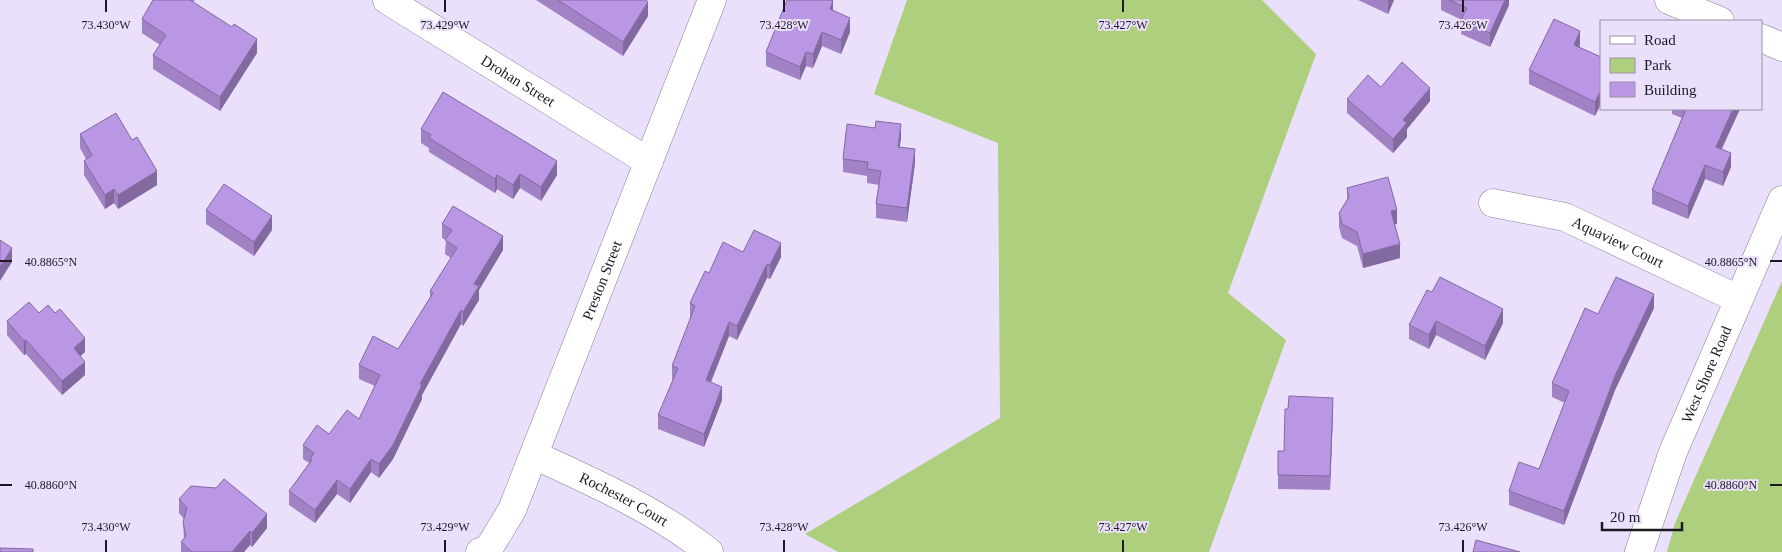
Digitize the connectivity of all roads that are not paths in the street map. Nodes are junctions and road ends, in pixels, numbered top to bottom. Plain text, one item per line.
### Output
1 (387, 0) edge
2 (712, 0) edge
3 (1670, 0) edge
4 (1718, 20) edge
5 (1762, 38) edge
6 (1782, 47) edge
7 (649, 162) junction
8 (1782, 200) edge
9 (1493, 203) dead end
10 (1738, 299) junction
11 (534, 455) junction
12 (480, 552) edge
13 (709, 552) edge
14 (1639, 552) edge

1 - 7 street, Drohan Street
2 - 7 street, Preston Street
3 - 4 street
5 - 6 street
7 - 11 street, Preston Street
8 - 10 street, West Shore Road
9 - 10 street, Aquaview Court
10 - 14 street, West Shore Road
11 - 12 street, Preston Street
11 - 13 street, Rochester Court

